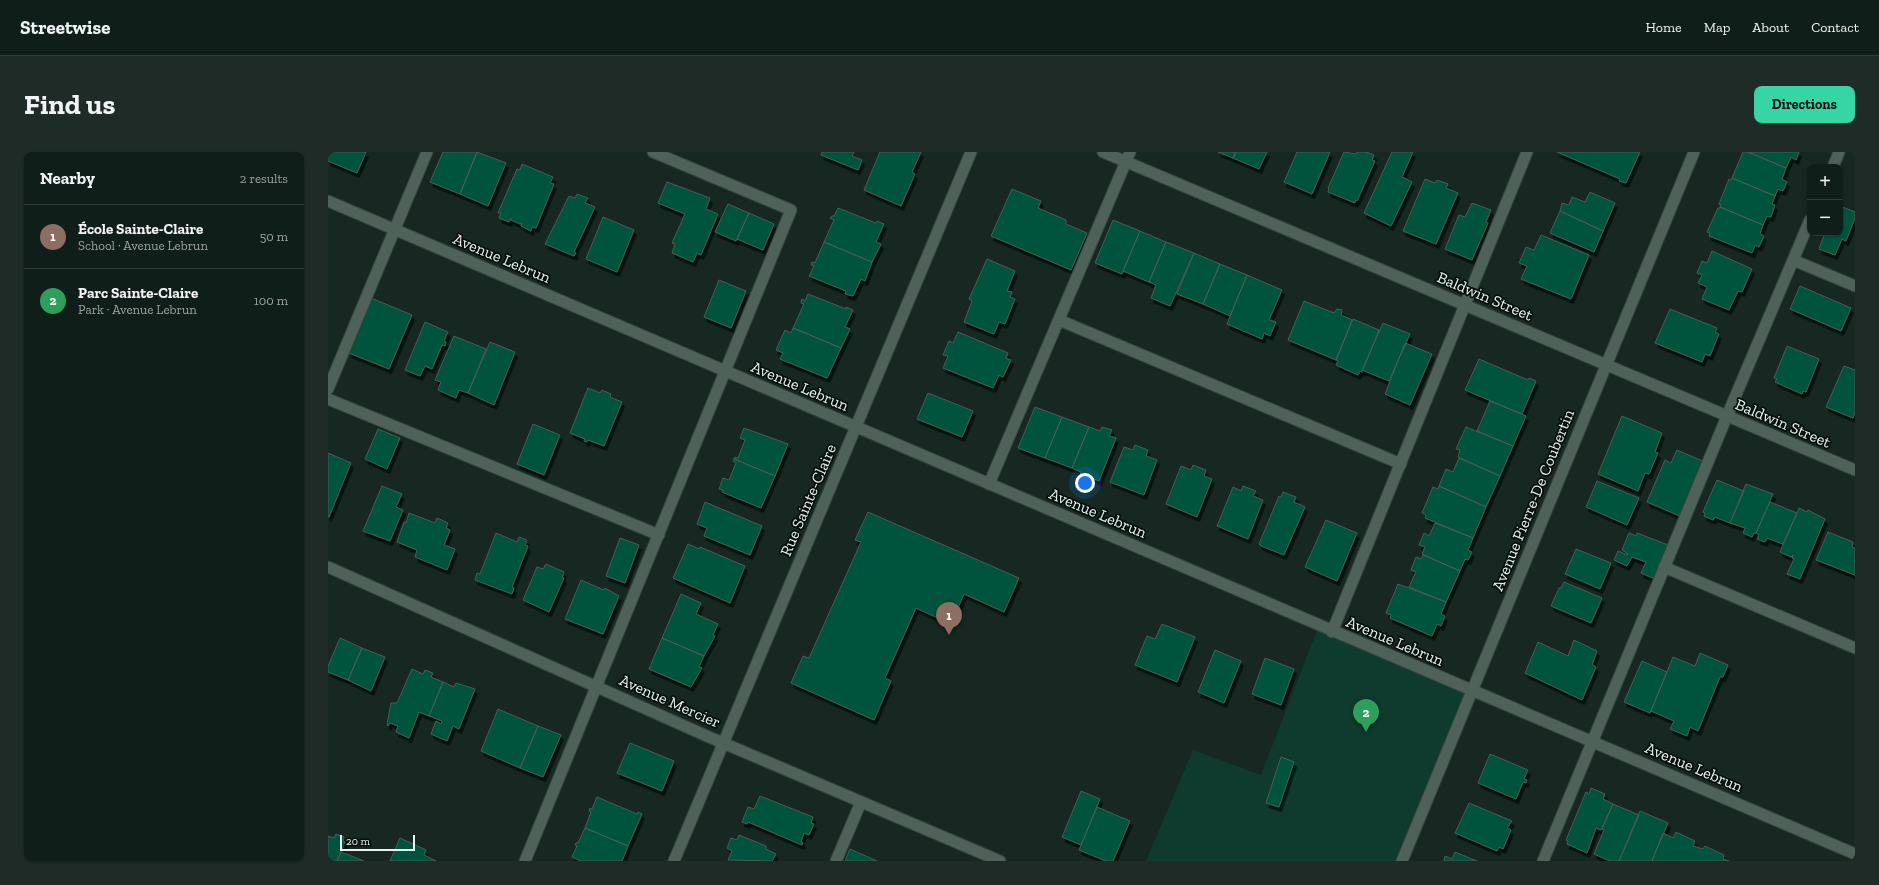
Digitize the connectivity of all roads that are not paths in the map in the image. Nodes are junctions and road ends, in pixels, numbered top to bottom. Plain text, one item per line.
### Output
1 (427, 152) edge
2 (653, 152) edge
3 (972, 152) edge
4 (1103, 152) edge
5 (1694, 152) edge
6 (1839, 152) edge
7 (1526, 153) edge
8 (1128, 157) edge
9 (1834, 164) edge
10 (328, 201) edge
11 (1807, 227) edge
12 (394, 230) junction
13 (1793, 260) junction
14 (1855, 286) edge
15 (1466, 306) junction
16 (1059, 320) junction
17 (1606, 365) junction
18 (726, 372) junction
19 (328, 389) edge
20 (328, 399) edge
21 (1727, 416) junction
22 (856, 428) junction
23 (1401, 464) junction
24 (1855, 470) edge
25 (989, 484) junction
26 (659, 535) junction
27 (328, 567) edge
28 (1664, 568) junction
29 (1332, 632) junction
30 (1855, 648) edge
31 (596, 686) junction
32 (1472, 691) junction
33 (1592, 741) junction
34 (723, 743) junction
35 (861, 802) junction
36 (1855, 854) edge
37 (525, 861) edge
38 (674, 861) edge
39 (836, 861) edge
40 (1000, 861) edge
41 (1402, 861) edge
42 (1543, 861) edge

1 - 12 street
2 - 18 street
3 - 22 street, Rue Sainte-Claire
4 - 8 street, Baldwin Street
5 - 17 street, Avenue Pierre-De Coubertin
6 - 9 street
7 - 15 street
8 - 15 street, Baldwin Street
8 - 16 street
10 - 12 street, Avenue Lebrun
11 - 13 street
12 - 18 street, Avenue Lebrun
12 - 19 street
13 - 14 street
13 - 21 street
15 - 17 street, Baldwin Street
15 - 23 street
16 - 23 street
16 - 25 street
17 - 21 street, Baldwin Street
17 - 32 street, Avenue Pierre-De Coubertin
18 - 22 street, Avenue Lebrun
18 - 26 street
20 - 26 street
21 - 24 street, Baldwin Street
21 - 28 street
22 - 25 street, Avenue Lebrun
22 - 34 street, Rue Sainte-Claire
23 - 29 street
25 - 29 street, Avenue Lebrun
26 - 31 street
27 - 31 street, Avenue Mercier
28 - 30 street
28 - 33 street
29 - 32 street, Avenue Lebrun
31 - 34 street, Avenue Mercier
31 - 37 street
32 - 33 street, Avenue Lebrun
32 - 41 street, Avenue Pierre-De Coubertin
33 - 36 street, Avenue Lebrun
33 - 42 street
34 - 35 street, Avenue Mercier
34 - 38 street, Rue Sainte-Claire
35 - 39 street
35 - 40 street, Avenue Mercier

